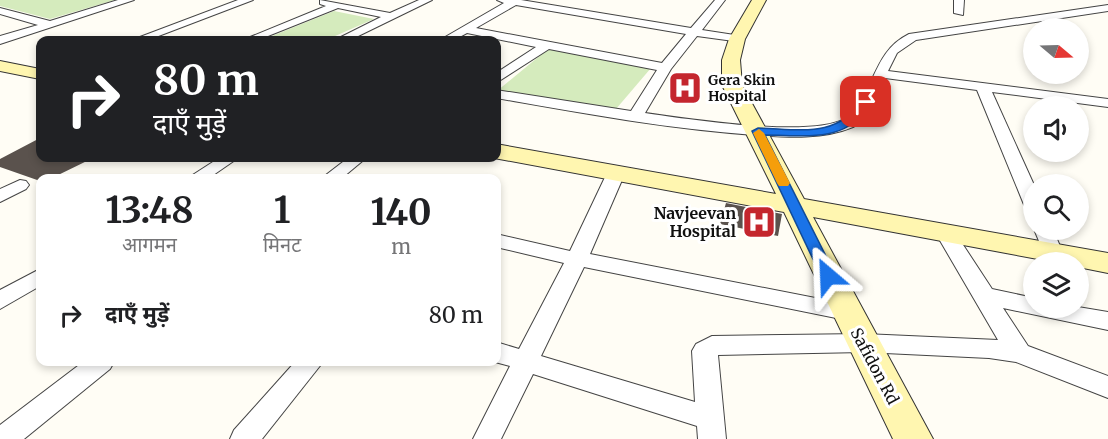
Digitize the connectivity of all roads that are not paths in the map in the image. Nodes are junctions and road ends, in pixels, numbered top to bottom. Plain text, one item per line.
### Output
1 (129, 0) edge
2 (248, 0) edge
3 (313, 0) edge
4 (427, 0) edge
5 (502, 0) edge
6 (720, 0) edge
7 (759, 0) edge
8 (959, 0) edge
9 (514, 2) junction
10 (1072, 2) dead end
11 (337, 5) junction
12 (1107, 8) edge
13 (0, 10) edge
14 (959, 13) dead end
15 (389, 16) junction
16 (49, 24) junction
17 (465, 29) junction
18 (693, 32) junction
19 (149, 36) edge
20 (259, 36) edge
21 (349, 36) edge
22 (453, 36) edge
23 (501, 36) edge
24 (501, 36) edge
25 (737, 39) junction
26 (0, 40) edge
27 (547, 45) junction
28 (0, 57) edge
29 (36, 63) edge
30 (0, 66) edge
31 (665, 68) junction
32 (36, 73) edge
33 (882, 74) junction
34 (501, 75) edge
35 (983, 87) junction
36 (501, 95) edge
37 (1108, 103) edge
38 (636, 115) junction
39 (758, 131) junction
40 (501, 141) edge
41 (501, 153) edge
42 (223, 162) edge
43 (353, 162) edge
44 (616, 173) junction
45 (204, 174) edge
46 (336, 174) edge
47 (1023, 181) edge
48 (20, 185) dead end
49 (790, 195) junction
50 (0, 196) edge
51 (945, 232) junction
52 (501, 241) edge
53 (1048, 241) edge
54 (577, 259) junction
55 (1108, 263) edge
56 (36, 278) edge
57 (985, 296) junction
58 (0, 301) edge
59 (1023, 304) edge
60 (846, 312) junction
61 (1089, 317) edge
62 (1108, 321) edge
63 (864, 344) junction
64 (1019, 353) junction
65 (501, 354) edge
66 (527, 363) junction
67 (96, 366) edge
68 (307, 366) edge
69 (1108, 387) edge
70 (710, 428) edge
71 (3, 438) edge
72 (243, 439) edge
73 (487, 439) edge
74 (913, 439) edge

1 - 16 street
2 - 19 street
3 - 11 street
4 - 15 street
5 - 9 street
6 - 18 street
7 - 25 street, Safidon Rd
8 - 14 street
9 - 17 street
9 - 18 street
10 - 12 street
11 - 15 street
11 - 20 street
12 - 33 street
13 - 16 street
15 - 21 street
16 - 26 street
17 - 22 street
17 - 23 street
18 - 25 street
18 - 31 street
24 - 27 street
25 - 39 street, Safidon Rd
27 - 31 street
27 - 34 street
28 - 29 street
30 - 32 street
31 - 38 street
33 - 35 street
33 - 39 street
35 - 37 street
35 - 47 street
36 - 38 street
38 - 39 street
39 - 49 street, Safidon Rd
40 - 49 street
41 - 44 street
42 - 45 street
43 - 46 street
44 - 49 street
44 - 54 street
48 - 50 street
49 - 51 street
49 - 60 street, Safidon Rd
51 - 53 street
51 - 57 street
52 - 54 street
53 - 55 street
54 - 60 street
54 - 66 street
56 - 58 street
57 - 59 street
57 - 64 street
60 - 63 street, Safidon Rd
61 - 62 street
63 - 64 street
63 - 70 street
63 - 74 street, Safidon Rd
64 - 69 street
65 - 66 street
66 - 70 street
66 - 73 street
67 - 71 street
68 - 72 street

